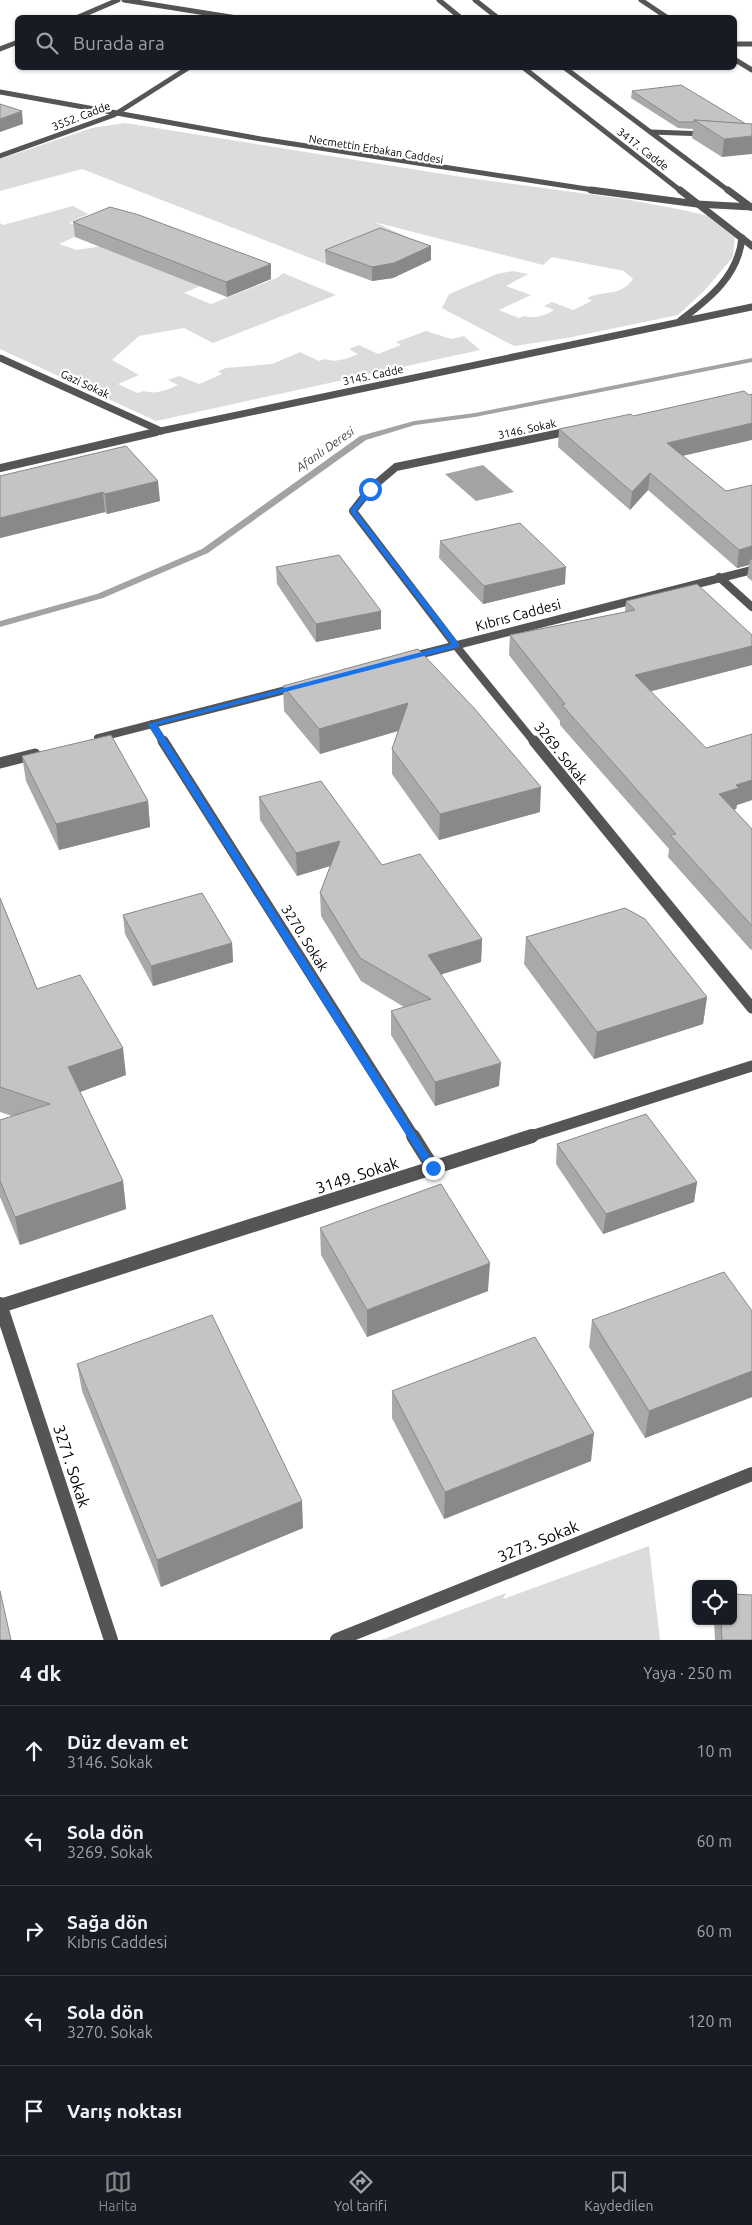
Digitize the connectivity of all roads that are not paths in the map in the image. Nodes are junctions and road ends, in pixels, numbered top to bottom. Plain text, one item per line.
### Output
1 (118, 0) edge
2 (124, 0) edge
3 (439, 0) edge
4 (475, 0) edge
5 (641, 0) edge
6 (83, 15) edge
7 (218, 15) edge
8 (457, 15) edge
9 (494, 15) edge
10 (664, 15) edge
11 (15, 43) edge
12 (737, 44) edge
13 (752, 44) edge
14 (0, 49) edge
15 (737, 62) edge
16 (185, 70) edge
17 (527, 70) edge
18 (568, 70) edge
19 (752, 70) edge
20 (0, 92) edge
21 (114, 115) junction
22 (651, 132) junction
23 (709, 134) edge
24 (0, 156) edge
25 (697, 204) junction
26 (752, 207) edge
27 (742, 238) junction
28 (752, 246) edge
29 (752, 306) edge
30 (678, 322) junction
31 (0, 358) edge
32 (579, 430) edge
33 (161, 431) junction
34 (0, 468) edge
35 (353, 511) joint
36 (752, 570) edge
37 (719, 577) junction
38 (752, 607) edge
39 (456, 646) junction
40 (398, 660) edge
41 (302, 685) edge
42 (152, 724) junction
43 (86, 741) edge
44 (48, 751) edge
45 (0, 764) edge
46 (752, 1008) edge
47 (752, 1066) edge
48 (433, 1168) junction
49 (0, 1305) edge
50 (752, 1474) edge
51 (111, 1640) edge
52 (337, 1640) edge

1 - 6 street
2 - 7 street
3 - 8 street
4 - 9 street
5 - 10 street
11 - 14 street
12 - 13 street
15 - 19 street
16 - 21 street, 3552. Cadde
17 - 25 street, 3417. Cadde
18 - 22 street, 3417. Cadde
20 - 21 street, Necmettin Erbakan Caddesi
21 - 24 street, 3552. Cadde
21 - 25 street, Necmettin Erbakan Caddesi
22 - 23 street
22 - 26 street, 3417. Cadde
25 - 26 street, Necmettin Erbakan Caddesi
25 - 27 street, 3417. Cadde
27 - 28 street, 3417. Cadde
27 - 30 street
29 - 30 street, 3145. Cadde
30 - 33 street, 3145. Cadde
31 - 33 street, Gazi Sokak
32 - 35 street, 3146. Sokak
33 - 34 street, 3145. Cadde
35 - 39 street, 3269. Sokak
36 - 37 street, Kıbrıs Caddesi
37 - 38 street
37 - 39 street, Kıbrıs Caddesi
39 - 40 street, Kıbrıs Caddesi
39 - 46 street, 3269. Sokak
41 - 42 street
42 - 43 street
42 - 48 street, 3270. Sokak
44 - 45 street
47 - 48 street, 3149. Sokak
48 - 49 street, 3149. Sokak
49 - 51 street, 3271. Sokak
50 - 52 street, 3273. Sokak

